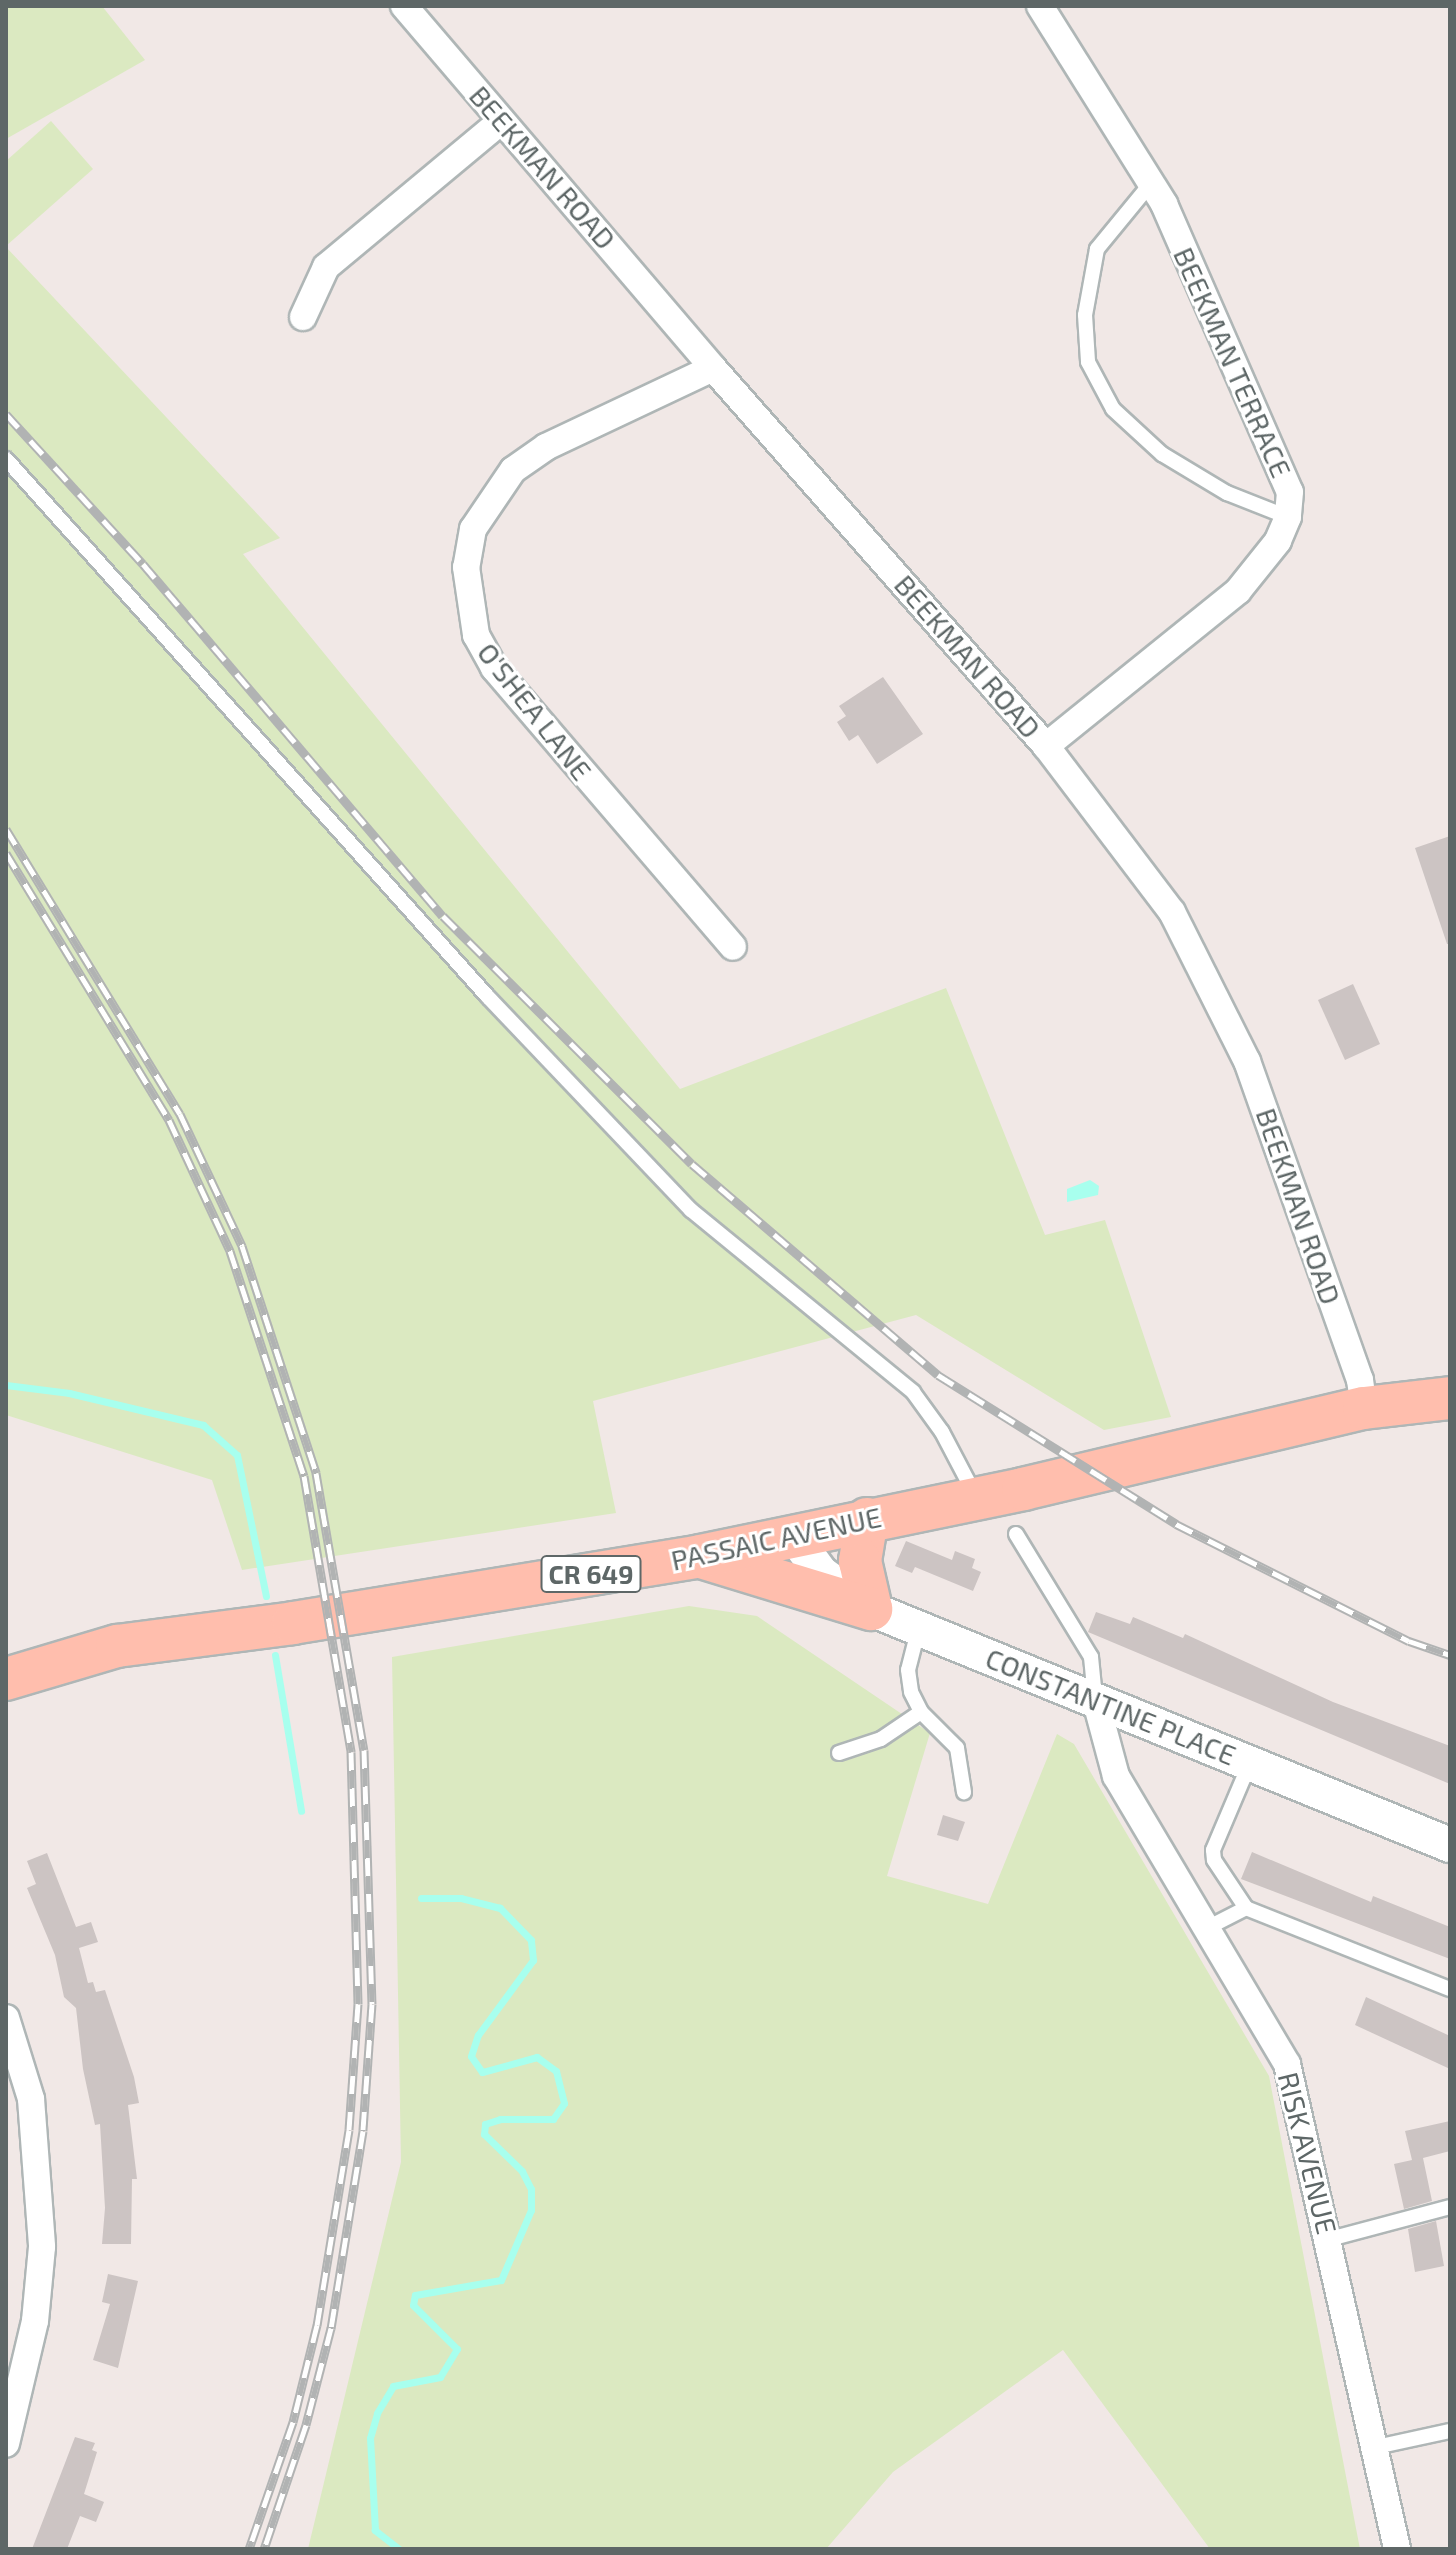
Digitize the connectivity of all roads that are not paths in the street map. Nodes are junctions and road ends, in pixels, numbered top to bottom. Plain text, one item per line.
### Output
1 (405, 6) edge
2 (1040, 6) edge
3 (501, 121) junction
4 (1152, 182) junction
5 (303, 317) dead end
6 (713, 368) junction
7 (6, 459) edge
8 (1288, 517) junction
9 (1046, 746) junction
10 (733, 947) dead end
11 (1450, 1398) edge
12 (1364, 1408) junction
13 (976, 1497) junction
14 (867, 1519) junction
15 (1016, 1534) dead end
16 (794, 1536) junction
17 (700, 1556) junction
18 (871, 1609) junction
19 (919, 1627) junction
20 (6, 1679) edge
21 (1096, 1702) junction
22 (921, 1712) junction
23 (839, 1753) dead end
24 (1250, 1762) junction
25 (964, 1792) dead end
26 (1450, 1845) edge
27 (1246, 1908) junction
28 (1207, 1928) junction
29 (1450, 1989) edge
30 (6, 2018) edge
31 (1450, 2207) edge
32 (1330, 2239) junction
33 (1450, 2431) edge
34 (6, 2444) edge
35 (1376, 2447) junction
36 (1397, 2549) edge

1 - 3 street, BEEKMAN ROAD
2 - 4 street, BEEKMAN TERRACE
3 - 5 street
3 - 6 street, BEEKMAN ROAD
4 - 8 street, BEEKMAN TERRACE
4 - 8 lane
6 - 9 street, BEEKMAN ROAD
6 - 10 street, O'SHEA LANE
7 - 13 lane
8 - 9 street, BEEKMAN TERRACE
9 - 12 street, BEEKMAN ROAD
11 - 12 main road, PASSAIC AVENUE
12 - 13 main road, PASSAIC AVENUE
13 - 14 main road, PASSAIC AVENUE
14 - 16 main road, PASSAIC AVENUE
14 - 18 main road
15 - 21 lane
16 - 17 main road, PASSAIC AVENUE / CR 649
16 - 18 street, CONSTANTINE PLACE
17 - 18 main road
17 - 20 main road, PASSAIC AVENUE / CR 649
18 - 19 street, CONSTANTINE PLACE
19 - 21 street, CONSTANTINE PLACE
19 - 22 lane
21 - 24 street, CONSTANTINE PLACE
21 - 28 street, RISK AVENUE
22 - 23 lane
22 - 25 lane
24 - 26 street, CONSTANTINE PLACE
24 - 27 lane
27 - 28 lane
27 - 29 lane
28 - 32 street, RISK AVENUE
30 - 34 street
31 - 32 lane
32 - 35 street, RISK AVENUE
33 - 35 lane
35 - 36 street, RISK AVENUE

